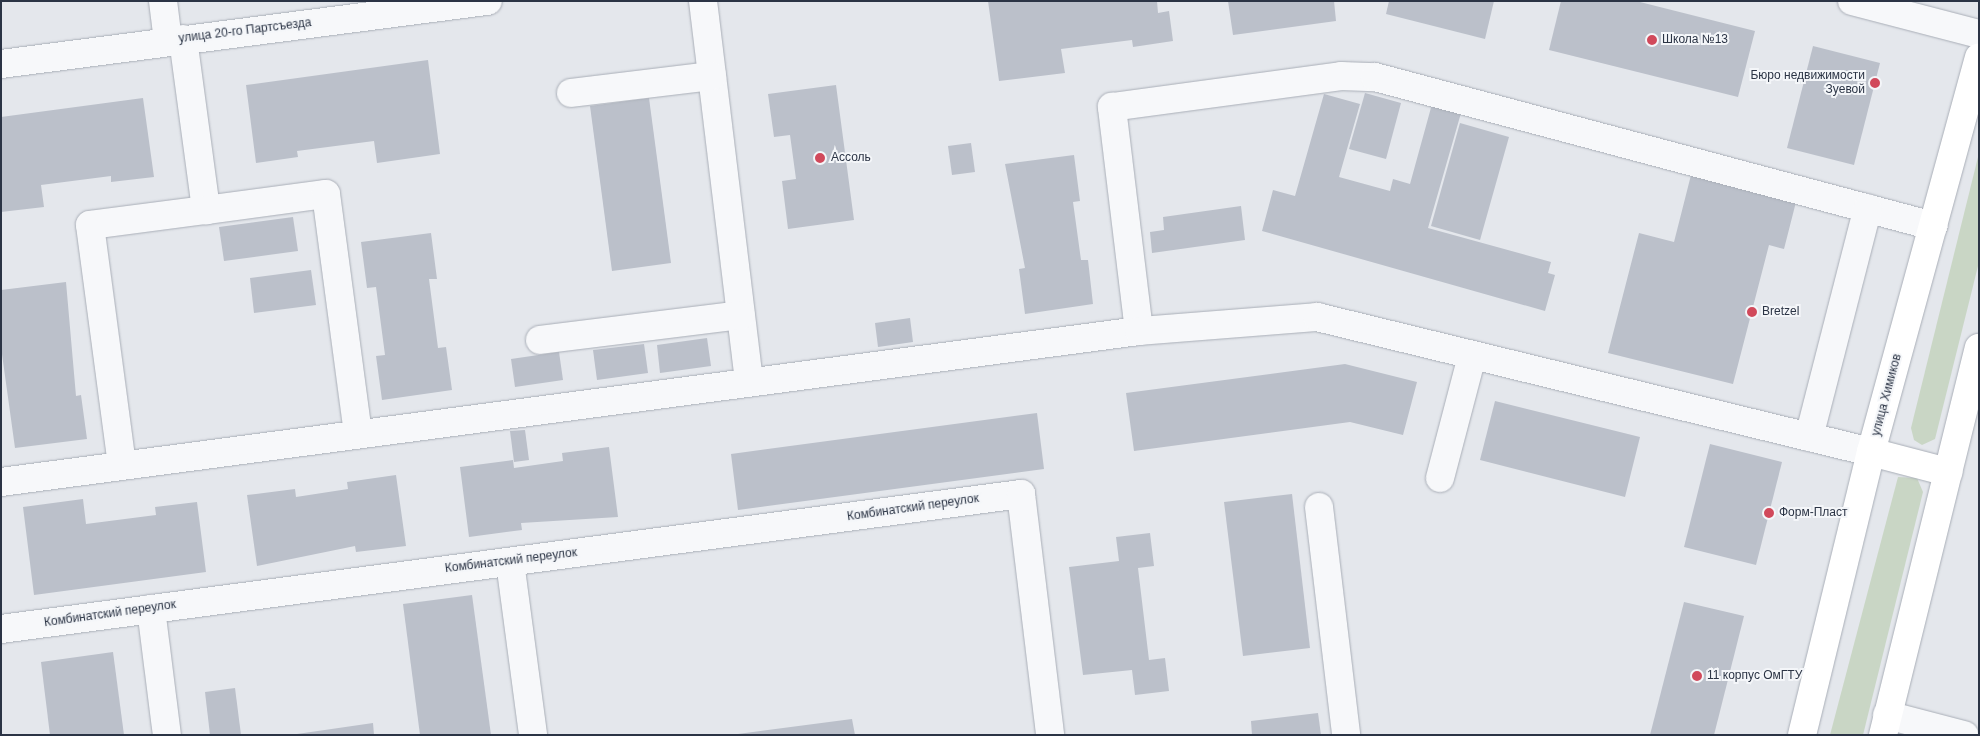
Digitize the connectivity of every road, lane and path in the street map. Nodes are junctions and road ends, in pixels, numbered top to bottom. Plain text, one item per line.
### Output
1 (163, 1) edge
2 (488, 1) edge
3 (703, 1) edge
4 (1852, 1) edge
5 (1979, 34) edge
6 (176, 40) junction
7 (1979, 57) edge
8 (1, 64) edge
9 (712, 76) junction
10 (571, 93) dead end
11 (1868, 208) junction
12 (206, 210) junction
13 (1933, 226) junction
14 (740, 315) junction
15 (1139, 331) junction
16 (540, 340) dead end
17 (1979, 348) edge
18 (1472, 356) junction
19 (749, 382) junction
20 (358, 434) junction
21 (1809, 437) junction
22 (1871, 452) junction
23 (122, 465) junction
24 (1948, 472) junction
25 (1440, 478) dead end
26 (1, 482) edge
27 (1319, 506) dead end
28 (510, 562) junction
29 (151, 609) junction
30 (1, 629) edge
31 (1885, 725) edge
32 (167, 735) edge
33 (533, 735) edge
34 (1050, 735) edge
35 (1346, 735) edge
36 (1802, 735) edge
37 (1964, 735) edge

1 - 6 street
2 - 6 street, улица 20-го Партсъезда
3 - 9 street
4 - 5 street
6 - 8 street, улица 20-го Партсъезда
6 - 12 street
7 - 13 main road, улица Химиков
9 - 10 street
9 - 14 street
11 - 13 street
11 - 15 street
11 - 21 street
12 - 20 street
12 - 23 street
13 - 22 main road, улица Химиков
14 - 16 street
14 - 19 street
15 - 18 street
15 - 19 street
17 - 24 main road
18 - 21 street
18 - 25 street
19 - 20 street
20 - 23 street
21 - 22 street
22 - 24 main road
22 - 36 main road, улица Химиков
23 - 26 street
24 - 31 main road
27 - 35 street
28 - 29 street, Комбинатский переулок
28 - 33 street
28 - 34 street, Комбинатский переулок
29 - 30 street, Комбинатский переулок
29 - 32 street
31 - 37 street

